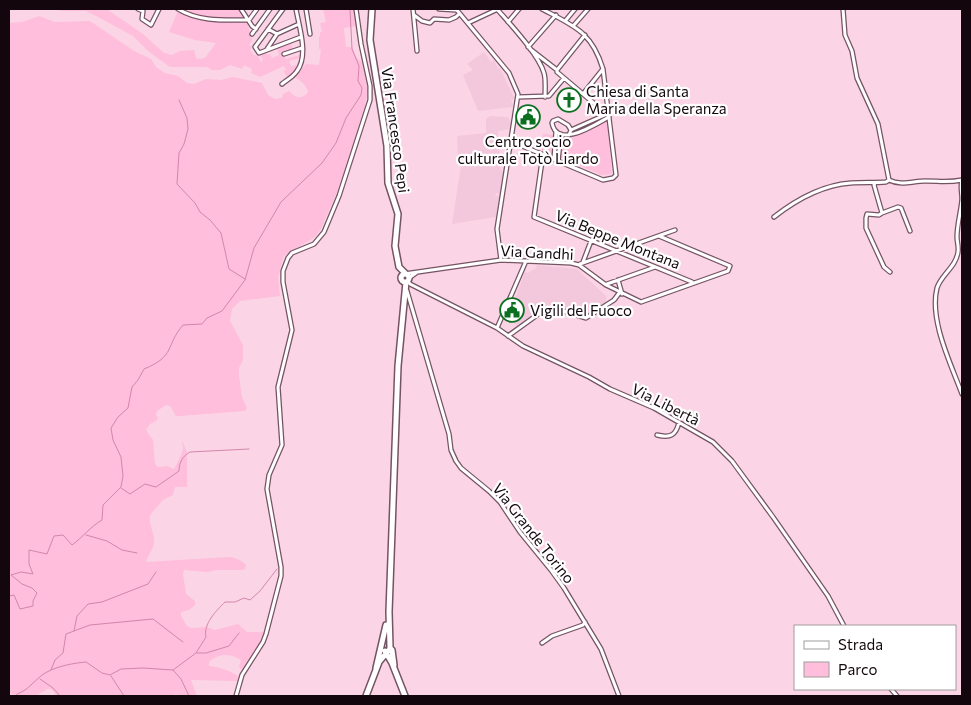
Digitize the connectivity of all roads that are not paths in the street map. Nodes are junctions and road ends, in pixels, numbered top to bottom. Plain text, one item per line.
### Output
1 (138, 9) edge
2 (158, 9) edge
3 (178, 9) edge
4 (257, 9) edge
5 (270, 9) edge
6 (283, 9) edge
7 (296, 9) edge
8 (306, 9) edge
9 (356, 9) edge
10 (372, 9) edge
11 (413, 9) edge
12 (440, 9) edge
13 (449, 9) edge
14 (456, 9) edge
15 (519, 9) edge
16 (542, 9) edge
17 (575, 9) edge
18 (588, 9) edge
19 (843, 9) edge
20 (143, 10) edge
21 (183, 10) edge
22 (243, 10) edge
23 (499, 10) edge
24 (459, 14) junction
25 (414, 15) junction
26 (556, 15) junction
27 (249, 20) junction
28 (566, 20) junction
29 (508, 22) junction
30 (468, 23) junction
31 (299, 24) junction
32 (574, 25) junction
33 (256, 29) junction
34 (268, 29) junction
35 (252, 34) dead end
36 (277, 34) junction
37 (310, 34) dead end
38 (585, 35) junction
39 (301, 37) junction
40 (302, 48) junction
41 (529, 48) junction
42 (267, 50) junction
43 (417, 51) dead end
44 (284, 54) dead end
45 (557, 70) junction
46 (603, 70) junction
47 (564, 78) junction
48 (282, 84) dead end
49 (583, 94) junction
50 (518, 97) junction
51 (545, 97) junction
52 (608, 116) junction
53 (571, 130) junction
54 (556, 131) junction
55 (561, 134) junction
56 (569, 135) junction
57 (512, 140) junction
58 (543, 154) junction
59 (556, 160) junction
60 (889, 180) junction
61 (962, 180) edge
62 (875, 183) junction
63 (882, 213) junction
64 (774, 217) dead end
65 (676, 230) dead end
66 (910, 231) dead end
67 (659, 236) junction
68 (592, 241) junction
69 (616, 251) junction
70 (500, 260) junction
71 (526, 260) junction
72 (581, 263) junction
73 (655, 267) junction
74 (890, 272) dead end
75 (405, 278) junction
76 (618, 280) junction
77 (693, 282) junction
78 (606, 285) junction
79 (621, 293) junction
80 (407, 299) junction
81 (404, 306) junction
82 (497, 328) junction
83 (508, 336) junction
84 (962, 394) edge
85 (679, 422) junction
86 (657, 435) dead end
87 (585, 622) junction
88 (843, 625) edge
89 (542, 643) dead end
90 (386, 649) junction
91 (236, 696) edge
92 (366, 696) edge
93 (405, 696) edge
94 (618, 696) edge

1 - 20 street
2 - 20 street
3 - 21 street
4 - 27 street
5 - 33 street
6 - 34 street
7 - 31 street
8 - 37 street
9 - 91 street
10 - 75 main road, Via Francesco Pepi
11 - 25 street
12 - 13 street
13 - 14 street
14 - 24 street
15 - 29 street
16 - 26 street
17 - 28 street
18 - 32 street
19 - 60 street
21 - 27 street
22 - 27 street
23 - 29 street
23 - 30 street
24 - 25 street
24 - 30 street
25 - 43 street
26 - 28 street
26 - 41 street
27 - 33 street
28 - 32 street
29 - 41 street
30 - 50 street
31 - 36 street
31 - 39 street
32 - 38 street
33 - 35 street
34 - 36 street
34 - 42 street
36 - 42 street
38 - 45 street
38 - 46 street
39 - 40 street
39 - 42 street
40 - 44 street
40 - 48 street
41 - 45 street
41 - 51 street
45 - 47 street
46 - 49 street
46 - 52 street
47 - 49 street
47 - 51 street
49 - 52 street
50 - 51 street
50 - 57 street
52 - 53 street
52 - 56 street
52 - 59 street
53 - 54 street
53 - 56 street
54 - 55 street
54 - 59 street
55 - 56 street
55 - 59 street
57 - 58 street
57 - 70 street
58 - 59 street
58 - 68 street, Via Beppe Montana
60 - 61 street
60 - 62 street
61 - 84 street
62 - 63 street
62 - 64 street
63 - 66 street
63 - 74 street
65 - 67 street
67 - 69 street
67 - 77 street
68 - 69 street, Via Beppe Montana
68 - 72 street
69 - 72 street
69 - 73 street, Via Beppe Montana
70 - 71 street, Via Gandhi
70 - 75 street, Via Gandhi
71 - 72 street, Via Gandhi
71 - 82 street
72 - 78 street, Via Gandhi
73 - 76 street
73 - 77 street, Via Beppe Montana
75 - 80 main road
75 - 81 main road
75 - 82 street, Via Libertà
76 - 78 street
76 - 79 street
77 - 79 street, Via Gandhi
78 - 79 street, Via Gandhi
79 - 83 street
80 - 81 main road
80 - 87 street, Via Grande Torino
81 - 90 main road
82 - 83 street, Via Libertà
83 - 85 street, Via Libertà
85 - 86 street
85 - 88 street, Via Libertà
87 - 89 street
87 - 94 street, Via Grande Torino
90 - 92 main road
90 - 93 main road

